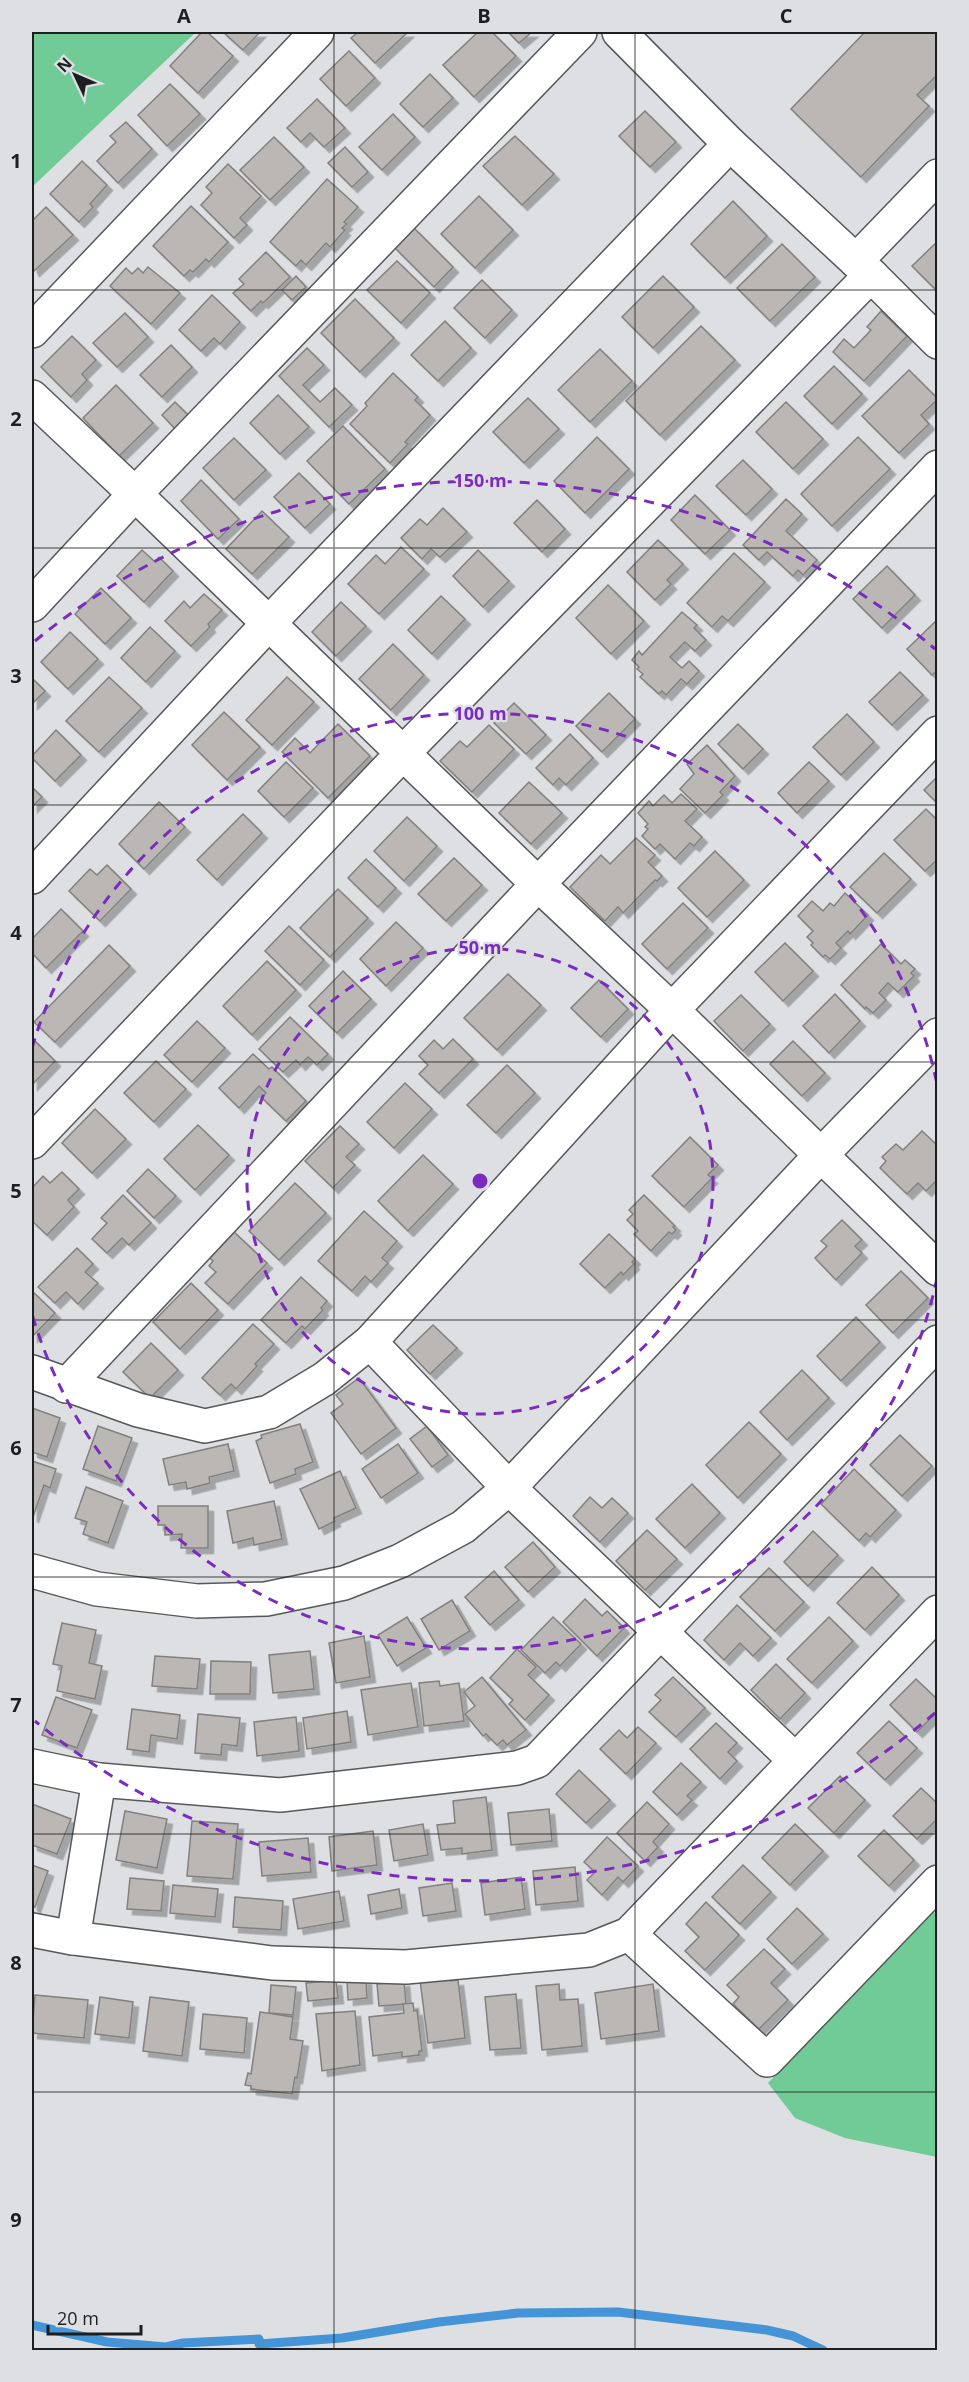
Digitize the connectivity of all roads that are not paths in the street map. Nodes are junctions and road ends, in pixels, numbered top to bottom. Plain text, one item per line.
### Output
1 (317, 32) edge
2 (580, 32) edge
3 (619, 32) edge
4 (730, 144) junction
5 (938, 176) edge
6 (863, 268) junction
7 (32, 331) edge
8 (938, 342) edge
9 (32, 397) edge
10 (938, 467) edge
11 (135, 494) junction
12 (32, 604) edge
13 (268, 624) junction
14 (938, 734) edge
15 (403, 753) junction
16 (32, 877) edge
17 (538, 884) junction
18 (672, 1010) junction
19 (938, 1035) edge
20 (32, 1142) edge
21 (820, 1156) junction
22 (938, 1269) edge
23 (370, 1342) junction
24 (938, 1342) edge
25 (32, 1372) edge
26 (66, 1386) junction
27 (509, 1488) junction
28 (32, 1571) edge
29 (938, 1611) edge
30 (661, 1630) junction
31 (795, 1760) junction
32 (32, 1766) edge
33 (99, 1780) junction
34 (938, 1882) edge
35 (32, 1930) edge
36 (629, 1934) junction
37 (73, 1938) junction

1 - 7 street
2 - 11 street
3 - 4 street
4 - 6 street
4 - 13 street
5 - 6 street
6 - 8 street
6 - 15 street
9 - 11 street
10 - 17 street
11 - 12 street
11 - 13 street
13 - 15 street
13 - 16 street
14 - 18 street
15 - 17 street
15 - 20 street
17 - 18 street
17 - 26 street
18 - 21 street
18 - 23 street
19 - 21 street
21 - 22 street
21 - 27 street
23 - 26 street
23 - 27 street
24 - 30 street
25 - 26 street
27 - 28 street
27 - 30 street
29 - 31 street
30 - 31 street
30 - 33 street
31 - 36 street
32 - 33 street
33 - 37 street
34 - 36 street
35 - 37 street
36 - 37 street

